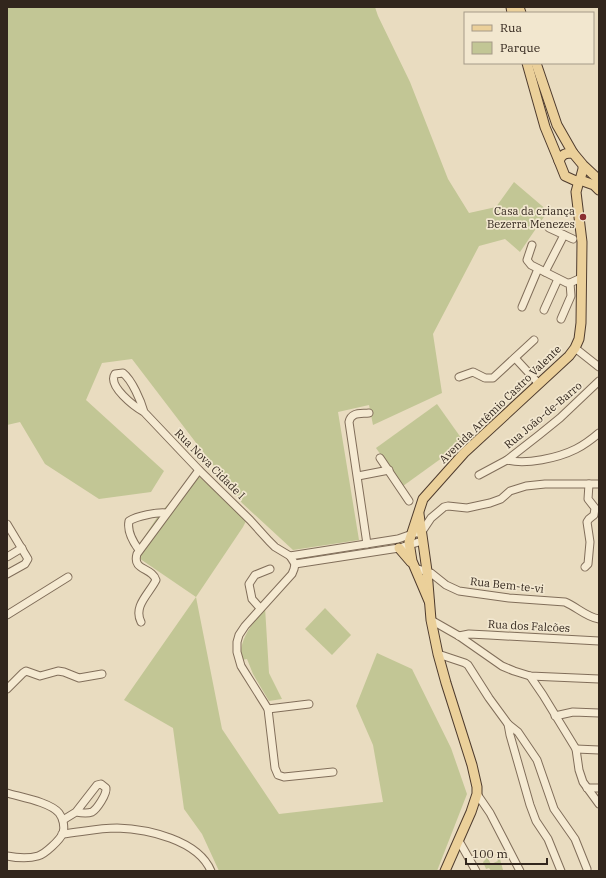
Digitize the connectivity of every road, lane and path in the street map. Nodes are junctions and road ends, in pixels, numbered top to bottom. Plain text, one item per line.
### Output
1 (527, 64) edge
2 (536, 64) edge
3 (573, 153) junction
4 (559, 161) junction
5 (583, 165) junction
6 (565, 176) junction
7 (599, 180) edge
8 (580, 181) junction
9 (599, 190) edge
10 (578, 211) junction
11 (549, 228) dead end
12 (564, 234) junction
13 (573, 239) dead end
14 (532, 245) dead end
15 (542, 271) junction
16 (581, 278) junction
17 (558, 279) junction
18 (570, 283) junction
19 (522, 307) dead end
20 (544, 310) dead end
21 (561, 319) dead end
22 (534, 340) dead end
23 (575, 348) junction
24 (515, 358) junction
25 (599, 367) edge
26 (459, 377) dead end
27 (599, 381) edge
28 (539, 384) junction
29 (144, 412) junction
30 (369, 413) dead end
31 (599, 433) edge
32 (380, 458) dead end
33 (506, 460) junction
34 (199, 470) junction
35 (389, 470) junction
36 (479, 474) dead end
37 (358, 476) junction
38 (589, 484) junction
39 (599, 484) edge
40 (409, 501) dead end
41 (418, 512) junction
42 (166, 513) junction
43 (7, 524) edge
44 (410, 535) junction
45 (422, 537) junction
46 (399, 543) junction
47 (364, 545) junction
48 (409, 546) junction
49 (22, 548) junction
50 (139, 550) junction
51 (362, 553) junction
52 (290, 556) junction
53 (7, 557) edge
54 (295, 564) junction
55 (585, 567) dead end
56 (415, 568) junction
57 (270, 569) dead end
58 (427, 571) junction
59 (7, 574) edge
60 (68, 577) dead end
61 (429, 601) junction
62 (260, 608) junction
63 (7, 615) edge
64 (599, 619) edge
65 (431, 620) junction
66 (141, 622) dead end
67 (459, 636) junction
68 (599, 640) edge
69 (438, 654) junction
70 (102, 674) dead end
71 (530, 676) junction
72 (599, 679) edge
73 (7, 689) edge
74 (309, 704) dead end
75 (268, 709) junction
76 (599, 713) edge
77 (555, 716) junction
78 (508, 724) junction
79 (576, 749) junction
80 (599, 750) edge
81 (333, 772) dead end
82 (587, 788) junction
83 (599, 788) edge
84 (7, 793) edge
85 (477, 794) junction
86 (599, 804) edge
87 (76, 812) junction
88 (63, 820) junction
89 (62, 834) junction
90 (459, 841) junction
91 (7, 856) edge
92 (587, 869) dead end
93 (211, 871) edge
94 (445, 871) edge
95 (476, 871) edge
96 (520, 871) edge
97 (561, 871) edge

1 - 4 main road
2 - 3 main road
3 - 4 main road
3 - 5 main road
4 - 6 main road
5 - 7 main road
5 - 8 main road
6 - 8 main road
6 - 10 main road, Avenida Artêmio Castro Valente
8 - 9 main road
8 - 10 main road, Avenida Artêmio Castro Valente
10 - 16 main road, Avenida Artêmio Castro Valente
11 - 12 street
12 - 13 street
12 - 15 street
14 - 15 street
15 - 17 street
15 - 19 street
16 - 18 street
16 - 23 main road, Avenida Artêmio Castro Valente
17 - 18 street
17 - 20 street
18 - 21 street
22 - 24 street
23 - 25 street
23 - 28 main road, Avenida Artêmio Castro Valente
24 - 26 street
24 - 28 street
27 - 33 street, Rua João-de-Barro
28 - 41 main road, Avenida Artêmio Castro Valente
29 - 29 street, Rua Nova Cidade I
29 - 34 street, Rua Nova Cidade I
30 - 37 street
31 - 33 street
32 - 35 street
33 - 36 street, Rua João-de-Barro
34 - 42 street
34 - 52 street, Rua Nova Cidade I
35 - 37 street
35 - 40 street
37 - 47 street
38 - 39 street
38 - 45 street
38 - 55 street
41 - 44 main road, Avenida Artêmio Castro Valente
41 - 45 main road, Avenida Artêmio Castro Valente
42 - 50 street
42 - 50 street
43 - 49 street
44 - 45 street
44 - 46 street
44 - 48 main road, Avenida Artêmio Castro Valente
45 - 48 street
45 - 58 main road, Avenida Artêmio Castro Valente
46 - 47 street
46 - 48 street
46 - 51 street
46 - 56 main road
47 - 51 street
47 - 52 street
48 - 56 main road, Avenida Artêmio Castro Valente
49 - 53 street
49 - 59 street
50 - 66 street
51 - 54 street
52 - 54 street, Rua Nova Cidade I
54 - 62 street
56 - 58 street, Rua Bem-te-vi
56 - 61 main road, Avenida Artêmio Castro Valente
57 - 62 street
58 - 61 main road, Avenida Artêmio Castro Valente
58 - 64 street, Rua Bem-te-vi
60 - 63 street
61 - 65 main road, Avenida Artêmio Castro Valente
62 - 75 street
65 - 67 street
65 - 69 main road, Avenida Artêmio Castro Valente
67 - 68 street, Rua dos Falcões
67 - 71 street
69 - 78 street
69 - 85 main road, Avenida Artêmio Castro Valente
70 - 73 street
71 - 72 street
71 - 77 street
74 - 75 street
75 - 81 street
76 - 77 street
77 - 79 street
78 - 92 street
78 - 97 street
79 - 80 street
79 - 82 street
82 - 83 street
82 - 86 street
84 - 88 street
85 - 90 main road, Avenida Artêmio Castro Valente
85 - 96 street
87 - 87 street
87 - 88 street
88 - 89 street
89 - 91 street
89 - 93 street
90 - 94 main road, Avenida Artêmio Castro Valente
90 - 95 street

